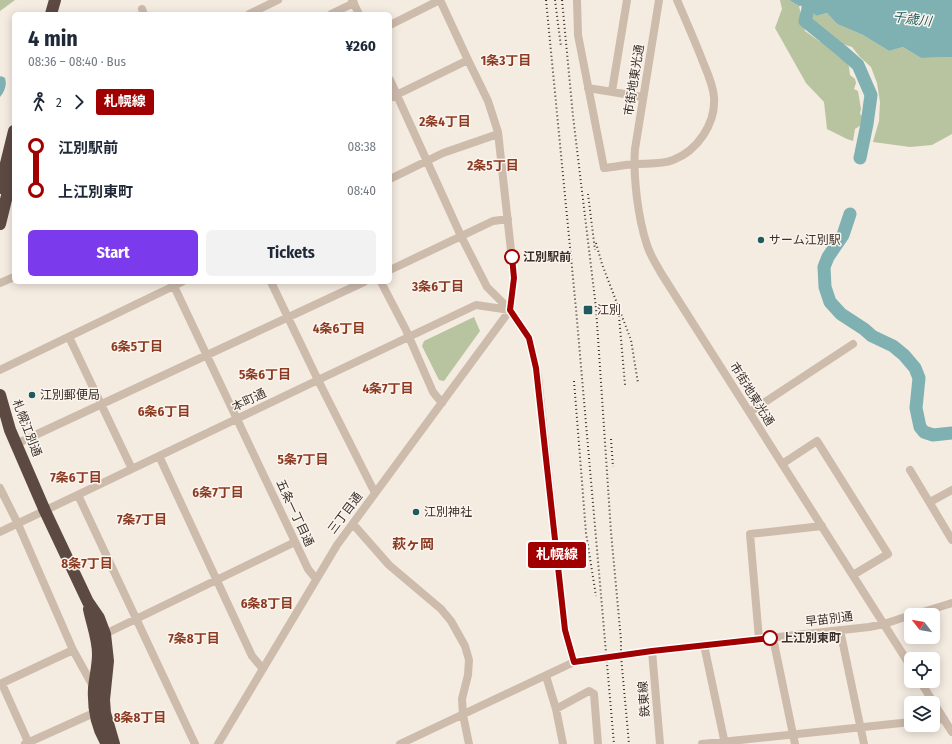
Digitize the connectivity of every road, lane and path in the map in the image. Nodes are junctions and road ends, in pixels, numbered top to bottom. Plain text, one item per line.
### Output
1 (46, 0) edge
2 (55, 0) edge
3 (278, 0) edge
4 (440, 0) edge
5 (577, 0) edge
6 (627, 0) edge
7 (659, 0) edge
8 (677, 0) edge
9 (353, 2) edge
10 (43, 12) edge
11 (52, 12) edge
12 (254, 12) edge
13 (335, 12) edge
14 (358, 12) edge
15 (392, 24) edge
16 (468, 60) junction
17 (588, 88) junction
18 (612, 91) junction
19 (394, 97) edge
20 (643, 97) junction
21 (498, 134) junction
22 (12, 139) edge
23 (427, 161) junction
24 (634, 164) junction
25 (12, 175) edge
26 (392, 178) edge
27 (0, 188) edge
28 (508, 218) junction
29 (0, 224) edge
30 (461, 236) junction
31 (392, 269) edge
32 (12, 278) edge
33 (0, 283) edge
34 (173, 284) edge
35 (273, 284) edge
36 (360, 284) edge
37 (382, 284) edge
38 (510, 310) junction
39 (288, 318) junction
40 (69, 337) junction
41 (409, 337) junction
42 (853, 344) dead end
43 (207, 356) junction
44 (0, 370) edge
45 (318, 380) junction
46 (0, 396) edge
47 (442, 403) junction
48 (101, 405) junction
49 (750, 412) junction
50 (237, 419) junction
51 (16, 444) junction
52 (159, 456) junction
53 (782, 464) junction
54 (132, 469) junction
55 (910, 470) dead end
56 (0, 488) edge
57 (952, 490) edge
58 (375, 493) junction
59 (78, 495) junction
60 (930, 502) junction
61 (45, 511) junction
62 (18, 524) junction
63 (353, 524) junction
64 (822, 526) junction
65 (0, 532) edge
66 (952, 540) edge
67 (296, 542) junction
68 (853, 575) junction
69 (316, 579) junction
70 (216, 581) junction
71 (88, 602) junction
72 (952, 603) edge
73 (935, 608) edge
74 (904, 618) edge
75 (137, 620) junction
76 (884, 624) junction
77 (840, 630) junction
78 (105, 634) junction
79 (772, 638) junction
80 (759, 639) junction
81 (704, 645) junction
82 (73, 650) junction
83 (652, 651) junction
84 (904, 656) edge
85 (574, 662) junction
86 (262, 669) junction
87 (546, 676) junction
88 (1, 684) edge
89 (94, 688) junction
90 (924, 688) edge
91 (556, 709) junction
92 (96, 712) junction
93 (462, 715) junction
94 (940, 719) edge
95 (944, 719) junction
96 (904, 723) edge
97 (860, 727) junction
98 (952, 732) edge
99 (793, 734) junction
100 (725, 743) edge
101 (27, 744) edge
102 (107, 744) edge
103 (114, 744) edge
104 (195, 744) edge
105 (218, 744) edge
106 (400, 744) edge
107 (469, 744) edge
108 (563, 744) edge
109 (598, 744) edge
110 (660, 744) edge
111 (702, 744) edge
112 (795, 744) edge
113 (864, 744) edge

1 - 10 highway
2 - 11 highway
3 - 12 street
4 - 15 street
4 - 16 street
5 - 17 street
6 - 18 street
7 - 20 street, 市街地東光通
8 - 24 street
9 - 13 street
9 - 14 street
16 - 19 street
16 - 21 street
17 - 18 street
17 - 24 street
18 - 20 street
19 - 23 street
20 - 24 street, 市街地東光通
21 - 23 street
21 - 28 street
22 - 27 highway
23 - 26 street
23 - 30 street
24 - 49 street, 市街地東光通
25 - 29 highway
28 - 30 street
28 - 38 street
30 - 31 street
30 - 38 street
32 - 33 street
34 - 40 street
34 - 43 street, 五条一丁目通
35 - 39 street
36 - 39 street
37 - 41 street
38 - 41 street, 本町通
38 - 47 street, 三丁目通
38 - 85 street
39 - 43 street
39 - 45 street
40 - 44 street
40 - 48 street
41 - 45 street, 本町通
41 - 47 street
42 - 49 street
43 - 48 street
43 - 50 street, 五条一丁目通
45 - 50 street, 本町通
45 - 58 street
46 - 51 highway, 札幌江別通
47 - 58 street, 三丁目通
48 - 51 street
48 - 54 street
49 - 53 street, 市街地東光通
50 - 52 street, 本町通
50 - 67 street, 五条一丁目通
51 - 61 highway, 札幌江別通
52 - 54 street, 本町通
52 - 70 street
53 - 64 street, 市街地東光通
53 - 68 street
54 - 59 street, 本町通
55 - 60 street
56 - 62 street
57 - 60 street
58 - 63 street, 三丁目通
59 - 61 street, 本町通
59 - 75 street
60 - 66 street
61 - 62 street, 本町通
61 - 71 highway, 札幌江別通
62 - 65 street, 本町通
62 - 82 street
63 - 69 street, 三丁目通
63 - 93 street
64 - 68 street, 市街地東光通
64 - 80 street
67 - 69 street, 五条一丁目通
67 - 70 street
68 - 76 street, 市街地東光通
69 - 86 street, 三丁目通
70 - 75 street
70 - 86 street
71 - 78 highway, 札幌江別通
71 - 89 highway, 札幌江別通
72 - 73 street, 早苗別通
74 - 76 street, 早苗別通
75 - 78 street
75 - 104 street
76 - 77 street, 早苗別通
76 - 84 street, 市街地東光通
77 - 79 street, 早苗別通
77 - 97 street
78 - 103 highway, 札幌江別通
79 - 80 street, 早苗別通
79 - 99 street
80 - 81 street, 早苗別通
81 - 83 street, 早苗別通
81 - 100 street
82 - 88 street
82 - 89 street
83 - 85 street, 早苗別通
83 - 110 street, 鉄東線
85 - 87 street, 早苗別通
86 - 105 street, 三丁目通
87 - 91 street
87 - 93 street, 早苗別通
88 - 101 street
89 - 92 highway, 札幌江別通
90 - 95 street
91 - 108 street
91 - 109 street
92 - 101 street
92 - 102 highway, 札幌江別通
93 - 106 street, 早苗別通
93 - 107 street
94 - 95 street
95 - 98 street
96 - 97 street
97 - 99 street
97 - 113 street
99 - 100 street
99 - 112 street
100 - 111 street

